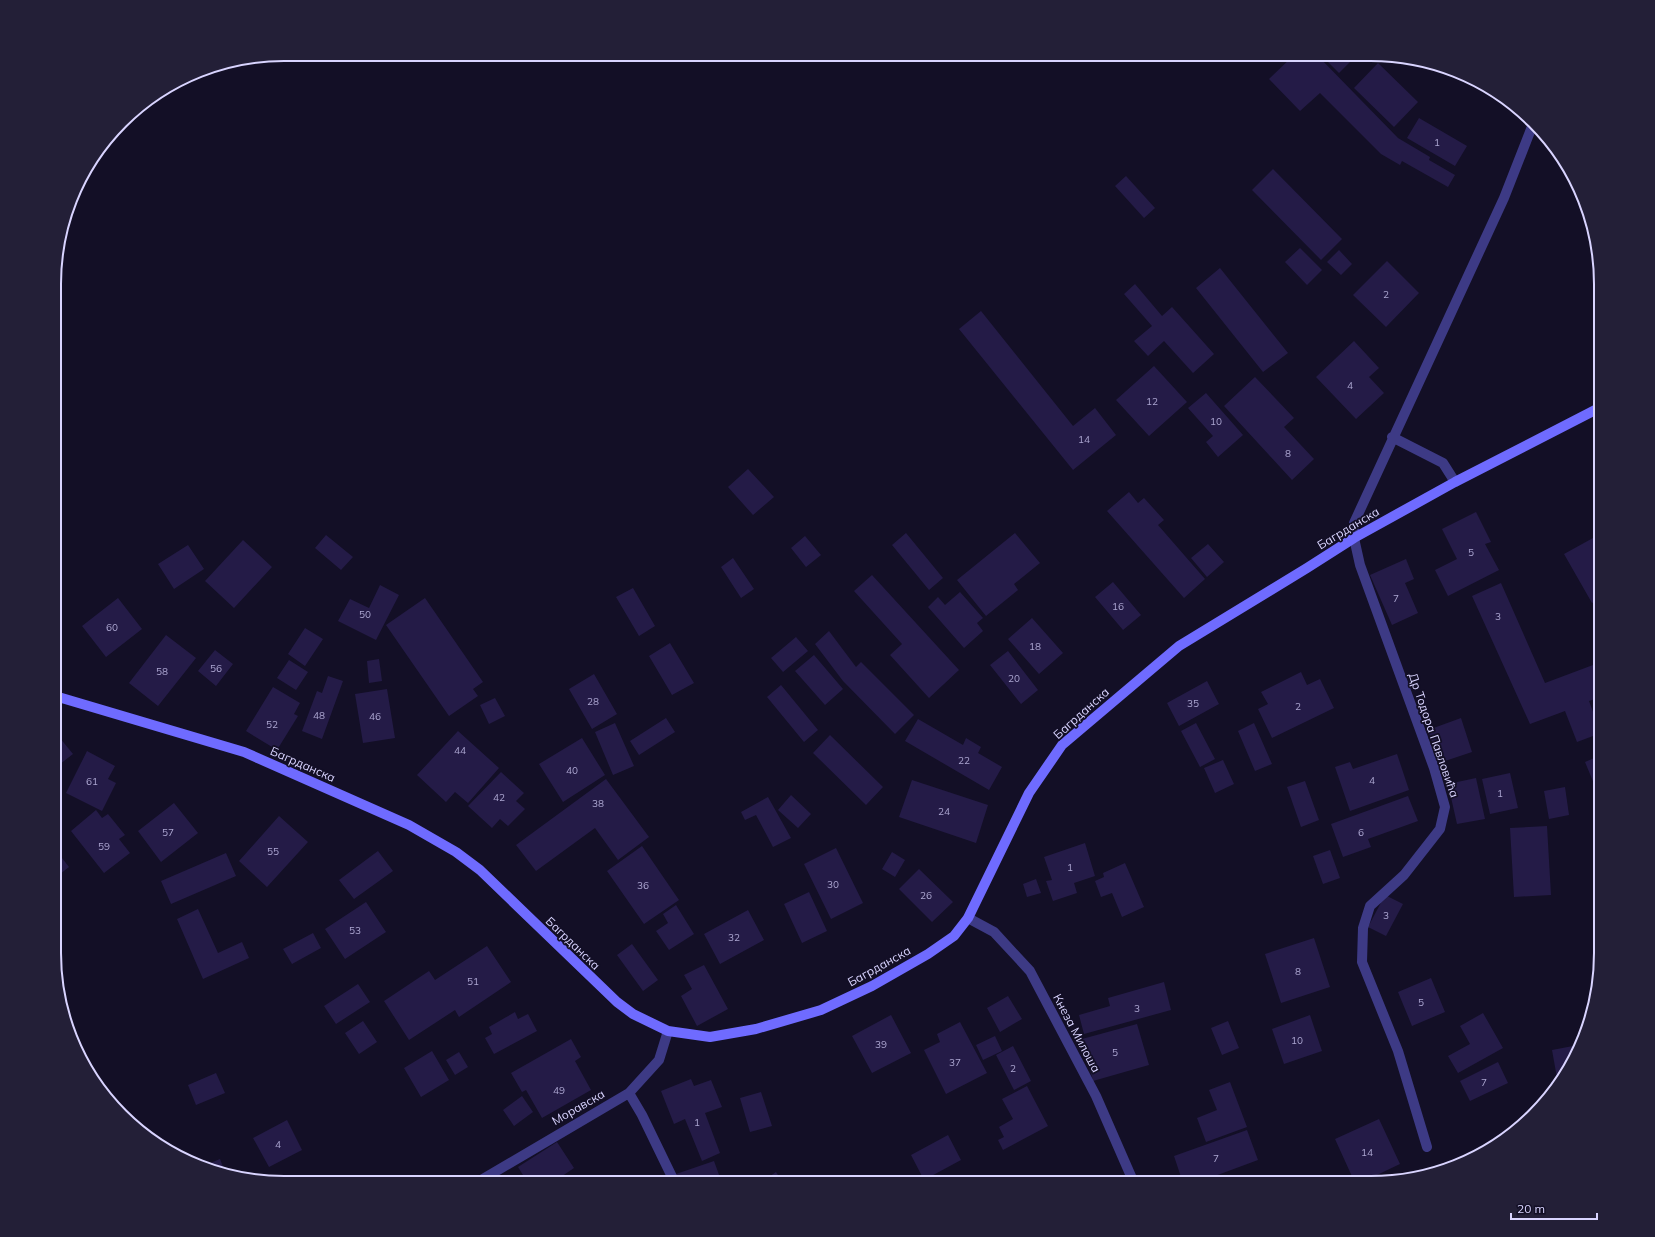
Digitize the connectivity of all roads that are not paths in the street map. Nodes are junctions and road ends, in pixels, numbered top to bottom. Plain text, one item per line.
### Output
1 (1531, 128) edge
2 (1594, 412) edge
3 (1392, 437) junction
4 (1455, 482) junction
5 (1354, 538) junction
6 (61, 698) edge
7 (968, 918) junction
8 (668, 1031) junction
9 (629, 1093) junction
10 (1427, 1147) dead end
11 (488, 1176) edge
12 (672, 1176) edge
13 (1131, 1176) edge

1 - 3 street, Др Тодора Павловића
2 - 4 street, Багрданска
3 - 4 street
3 - 5 street, Др Тодора Павловића
4 - 5 street, Багрданска
5 - 7 street, Багрданска
5 - 10 street, Др Тодора Павловића
6 - 8 street, Багрданска
7 - 8 street, Багрданска
7 - 13 street, Кнеза Милоша
8 - 9 street, Моравска
9 - 11 street, Моравска
9 - 12 street

